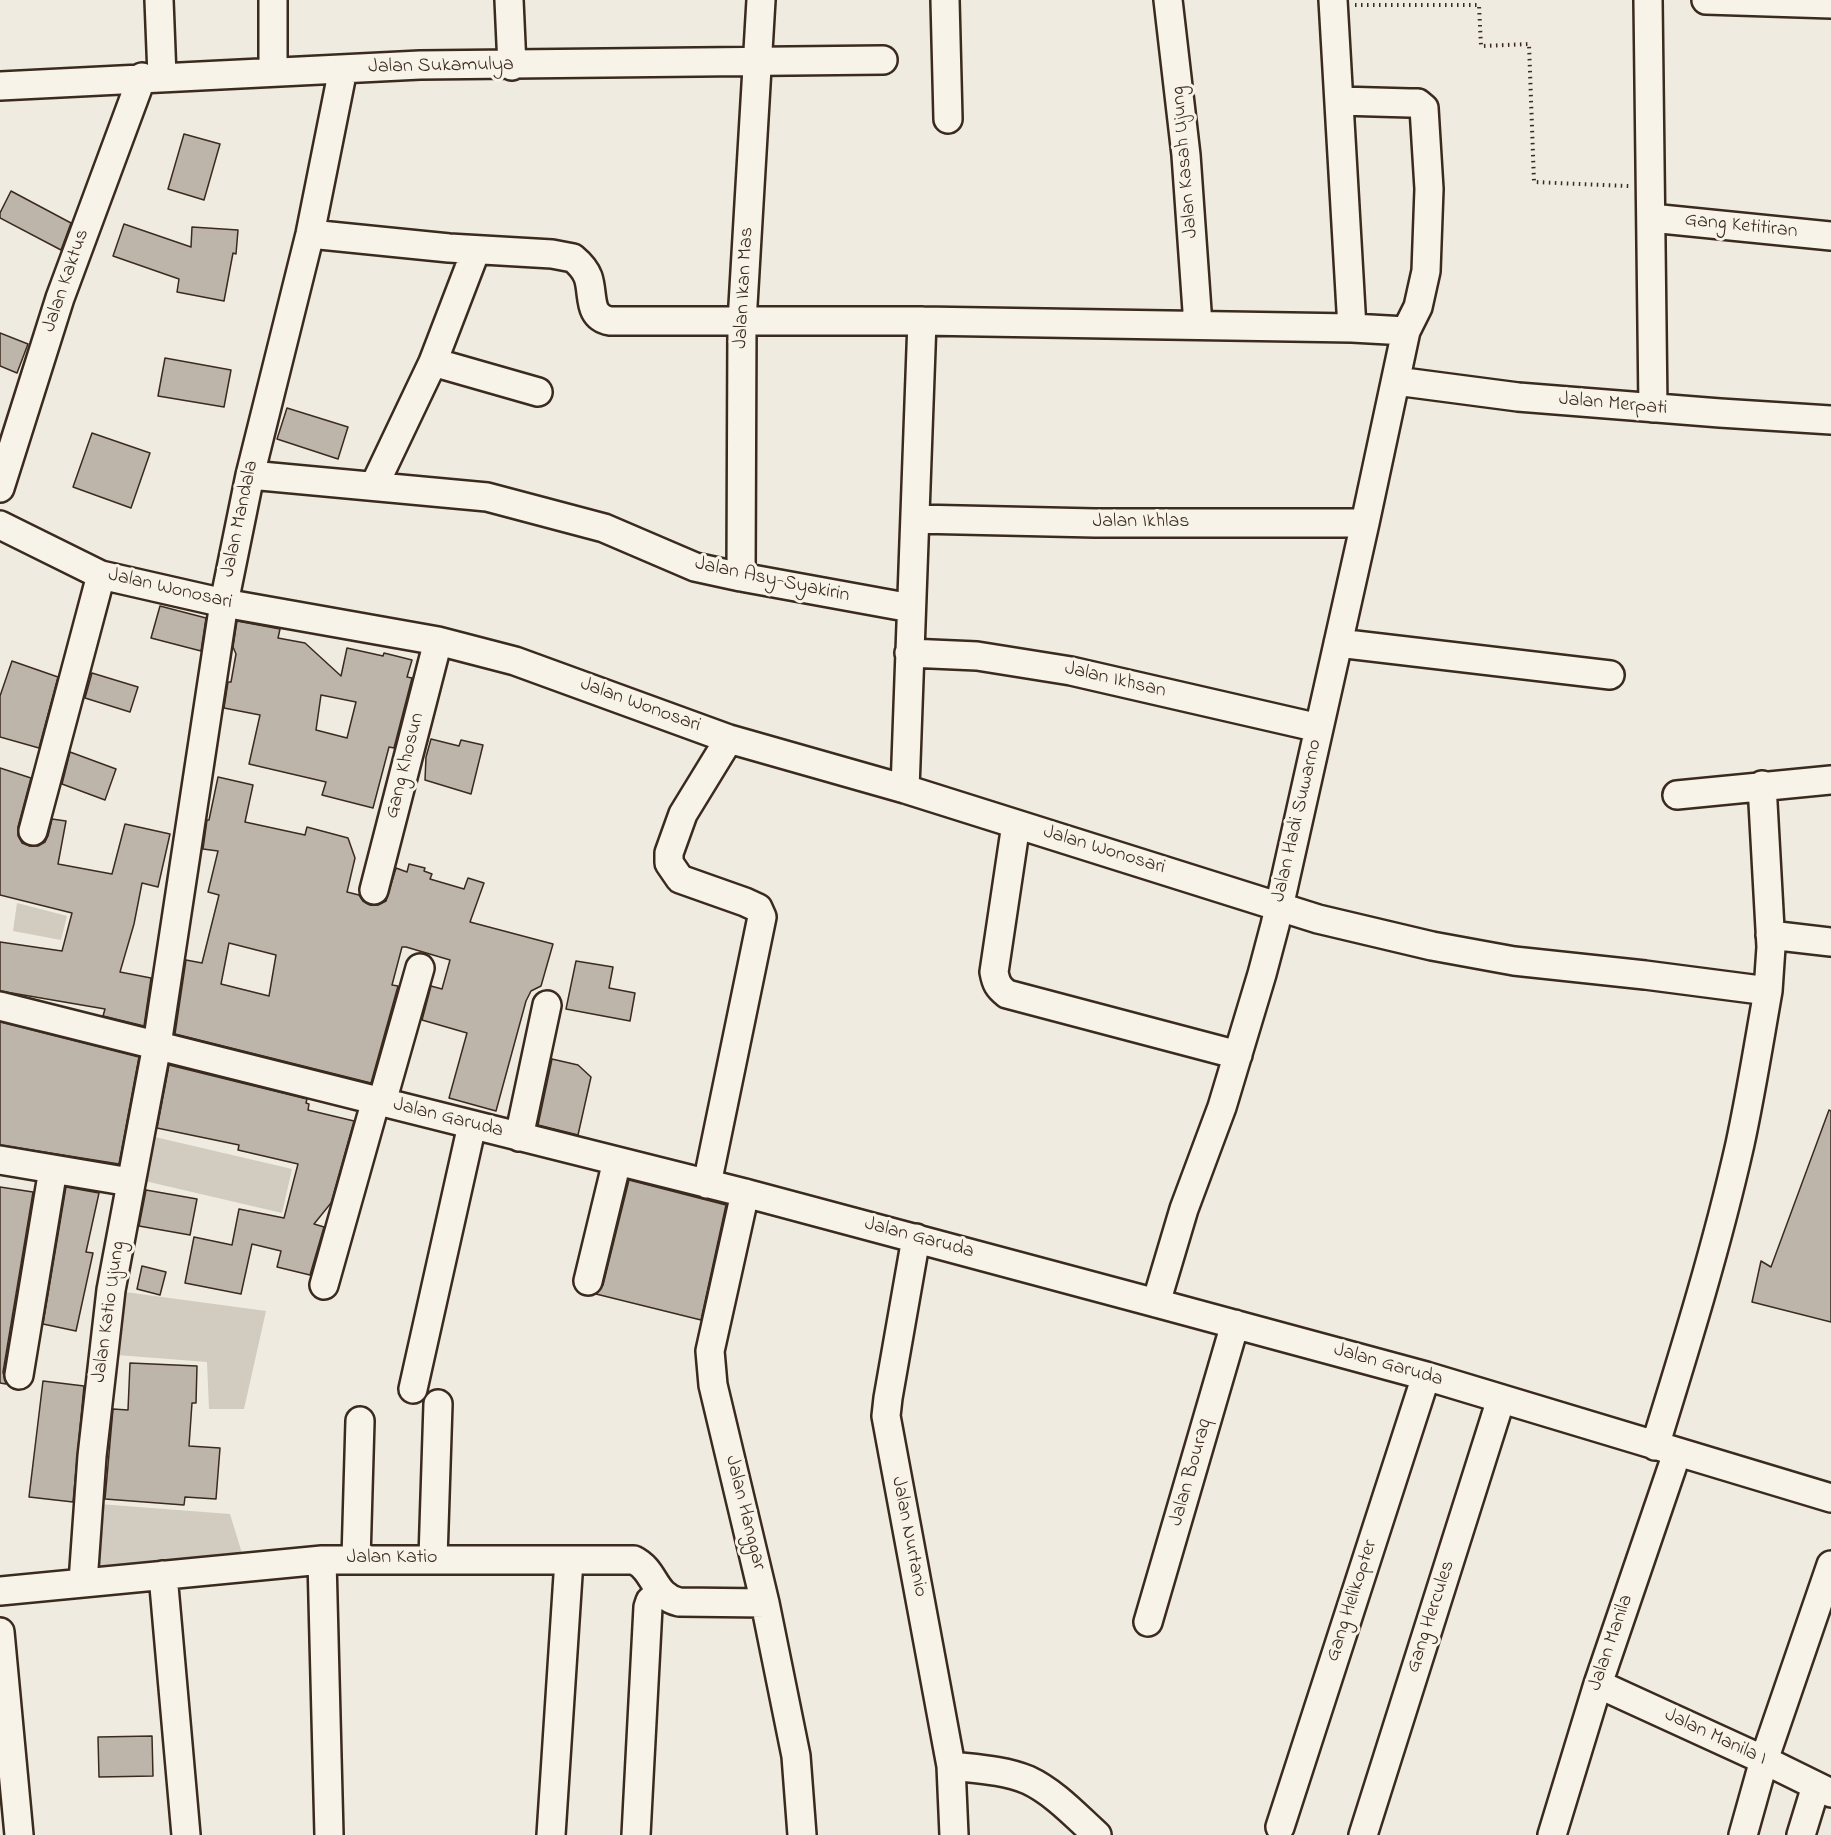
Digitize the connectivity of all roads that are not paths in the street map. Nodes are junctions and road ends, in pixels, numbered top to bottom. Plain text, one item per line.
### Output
1 (159, 0) edge
2 (273, 0) edge
3 (509, 0) edge
4 (761, 0) edge
5 (945, 0) edge
6 (1168, 0) edge
7 (1648, 0) edge
8 (1706, 0) edge
9 (1333, 2) edge
10 (1831, 4) edge
11 (883, 60) dead end
12 (757, 61) junction
13 (512, 66) junction
14 (343, 69) junction
15 (273, 71) junction
16 (152, 77) junction
17 (0, 86) edge
18 (1340, 101) junction
19 (948, 119) dead end
20 (1651, 218) junction
21 (310, 234) junction
22 (1831, 236) edge
23 (476, 250) junction
24 (922, 321) junction
25 (742, 322) junction
26 (1198, 325) junction
27 (1352, 328) junction
28 (1406, 331) junction
29 (433, 362) junction
30 (1396, 381) junction
31 (538, 392) dead end
32 (1653, 408) junction
33 (1831, 420) edge
34 (250, 474) junction
35 (374, 486) junction
36 (0, 488) edge
37 (916, 519) junction
38 (1365, 523) junction
39 (0, 525) edge
40 (101, 575) junction
41 (741, 577) junction
42 (224, 603) junction
43 (911, 608) junction
44 (438, 641) junction
45 (1338, 642) junction
46 (909, 652) junction
47 (1610, 675) dead end
48 (1319, 728) junction
49 (729, 739) junction
50 (1831, 780) edge
51 (1762, 785) junction
52 (905, 789) junction
53 (1677, 795) dead end
54 (1016, 824) junction
55 (33, 831) dead end
56 (374, 890) dead end
57 (1278, 905) junction
58 (1770, 935) junction
59 (1831, 942) edge
60 (420, 968) dead end
61 (1768, 991) junction
62 (547, 1005) dead end
63 (0, 1006) edge
64 (157, 1046) junction
65 (1238, 1055) junction
66 (379, 1101) junction
67 (472, 1125) junction
68 (519, 1137) junction
69 (0, 1160) edge
70 (617, 1161) junction
71 (53, 1169) junction
72 (130, 1182) junction
73 (707, 1184) junction
74 (745, 1193) junction
75 (916, 1238) junction
76 (588, 1281) dead end
77 (324, 1285) dead end
78 (1156, 1303) junction
79 (1235, 1324) junction
80 (19, 1374) dead end
81 (1426, 1376) junction
82 (413, 1389) dead end
83 (1501, 1399) junction
84 (438, 1404) dead end
85 (360, 1421) dead end
86 (1666, 1450) junction
87 (1831, 1498) edge
88 (433, 1558) junction
89 (356, 1559) junction
90 (322, 1560) junction
91 (569, 1560) junction
92 (1831, 1565) edge
93 (163, 1575) junction
94 (83, 1582) junction
95 (0, 1591) edge
96 (661, 1592) junction
97 (765, 1603) junction
98 (1148, 1622) dead end
99 (0, 1632) edge
100 (1598, 1684) junction
101 (1764, 1760) junction
102 (951, 1766) junction
103 (1823, 1790) edge
104 (1280, 1827) dead end
105 (19, 1835) edge
106 (186, 1835) edge
107 (329, 1835) edge
108 (551, 1835) edge
109 (636, 1835) edge
110 (802, 1835) edge
111 (954, 1835) edge
112 (1097, 1835) edge
113 (1363, 1835) edge
114 (1552, 1835) edge
115 (1743, 1835) edge
116 (1801, 1835) edge

1 - 16 street
2 - 15 street
3 - 13 street
4 - 12 street, Jalan Ikan Mas
5 - 19 street
6 - 26 street, Jalan Kasah Ujung
7 - 20 street
8 - 10 street
9 - 18 street
11 - 12 street, Jalan Sukamulya
12 - 13 street, Jalan Sukamulya
12 - 25 street, Jalan Ikan Mas
13 - 14 street, Jalan Sukamulya
14 - 15 street, Jalan Sukamulya
14 - 21 street, Jalan Mandala
15 - 16 street, Jalan Sukamulya
16 - 17 street, Jalan Sukamulya
16 - 36 street, Jalan Kaktus
18 - 27 street
18 - 28 street, Jalan Hadi Suwarno
20 - 22 street, Gang Ketitiran
20 - 32 street
21 - 23 street
21 - 34 street, Jalan Mandala
23 - 25 street
23 - 29 street
24 - 25 street
24 - 26 street
24 - 37 street
25 - 41 street, Jalan Ikan Mas
26 - 27 street
27 - 28 street
28 - 30 street, Jalan Hadi Suwarno
29 - 31 street
29 - 35 street
30 - 32 street, Jalan Merpati
30 - 38 street, Jalan Hadi Suwarno
32 - 33 street, Jalan Merpati
34 - 35 street, Jalan Asy-Syakirin
34 - 42 street, Jalan Mandala
35 - 41 street, Jalan Asy-Syakirin
37 - 38 street, Jalan Ikhlas
37 - 43 street
38 - 45 street, Jalan Hadi Suwarno
39 - 40 street, Jalan Wonosari
40 - 42 street, Jalan Wonosari
40 - 55 street
41 - 43 street, Jalan Asy-Syakirin
42 - 44 street, Jalan Wonosari
42 - 64 street, Jalan Mandala
43 - 46 street
44 - 49 street, Jalan Wonosari
44 - 56 street, Gang Khosun
45 - 47 street
45 - 48 street, Jalan Hadi Suwarno
46 - 48 street, Jalan Ikhsan
46 - 52 street
48 - 57 street, Jalan Hadi Suwarno
49 - 52 street, Jalan Wonosari
49 - 73 street
50 - 51 street
51 - 53 street
51 - 58 street, Jalan Manila
52 - 54 street, Jalan Wonosari
54 - 57 street, Jalan Wonosari
54 - 65 street
57 - 61 street, Jalan Wonosari
57 - 65 street, Jalan Hadi Suwarno
58 - 59 street
58 - 61 street, Jalan Manila
60 - 66 street
61 - 86 street, Jalan Manila
62 - 68 street
63 - 64 street, Jalan Garuda
64 - 66 street, Jalan Garuda
64 - 72 street, Jalan Katio Ujung
65 - 78 street, Jalan Hadi Suwarno
66 - 67 street, Jalan Garuda
66 - 77 street
67 - 68 street, Jalan Garuda
67 - 82 street
68 - 70 street, Jalan Garuda
69 - 71 street
70 - 73 street, Jalan Garuda
70 - 76 street
71 - 72 street
71 - 80 street
72 - 94 street, Jalan Katio Ujung
73 - 74 street, Jalan Garuda
74 - 75 street, Jalan Garuda
74 - 97 street, Jalan Hanggar
75 - 78 street, Jalan Garuda
75 - 102 street, Jalan Nurtanio
78 - 79 street, Jalan Garuda
79 - 81 street, Jalan Garuda
79 - 98 street, Jalan Bouraq
81 - 83 street, Jalan Garuda
81 - 104 street, Gang Helikopter
83 - 86 street, Jalan Garuda
83 - 113 street, Gang Hercules
84 - 88 street
85 - 89 street
86 - 87 street, Jalan Garuda
86 - 100 street, Jalan Manila
88 - 89 street, Jalan Katio
88 - 91 street, Jalan Katio
89 - 90 street, Jalan Katio
90 - 93 street, Jalan Katio
90 - 107 street
91 - 96 street, Jalan Katio
91 - 108 street
92 - 101 street
93 - 94 street, Jalan Katio
93 - 106 street
94 - 95 street, Jalan Katio
96 - 97 street
96 - 109 street
97 - 110 street, Jalan Hanggar
99 - 105 street
100 - 101 street, Jalan Manila I
100 - 114 street, Jalan Manila
101 - 103 street, Jalan Manila I
101 - 115 street
102 - 111 street, Jalan Nurtanio
102 - 112 street
103 - 116 street

